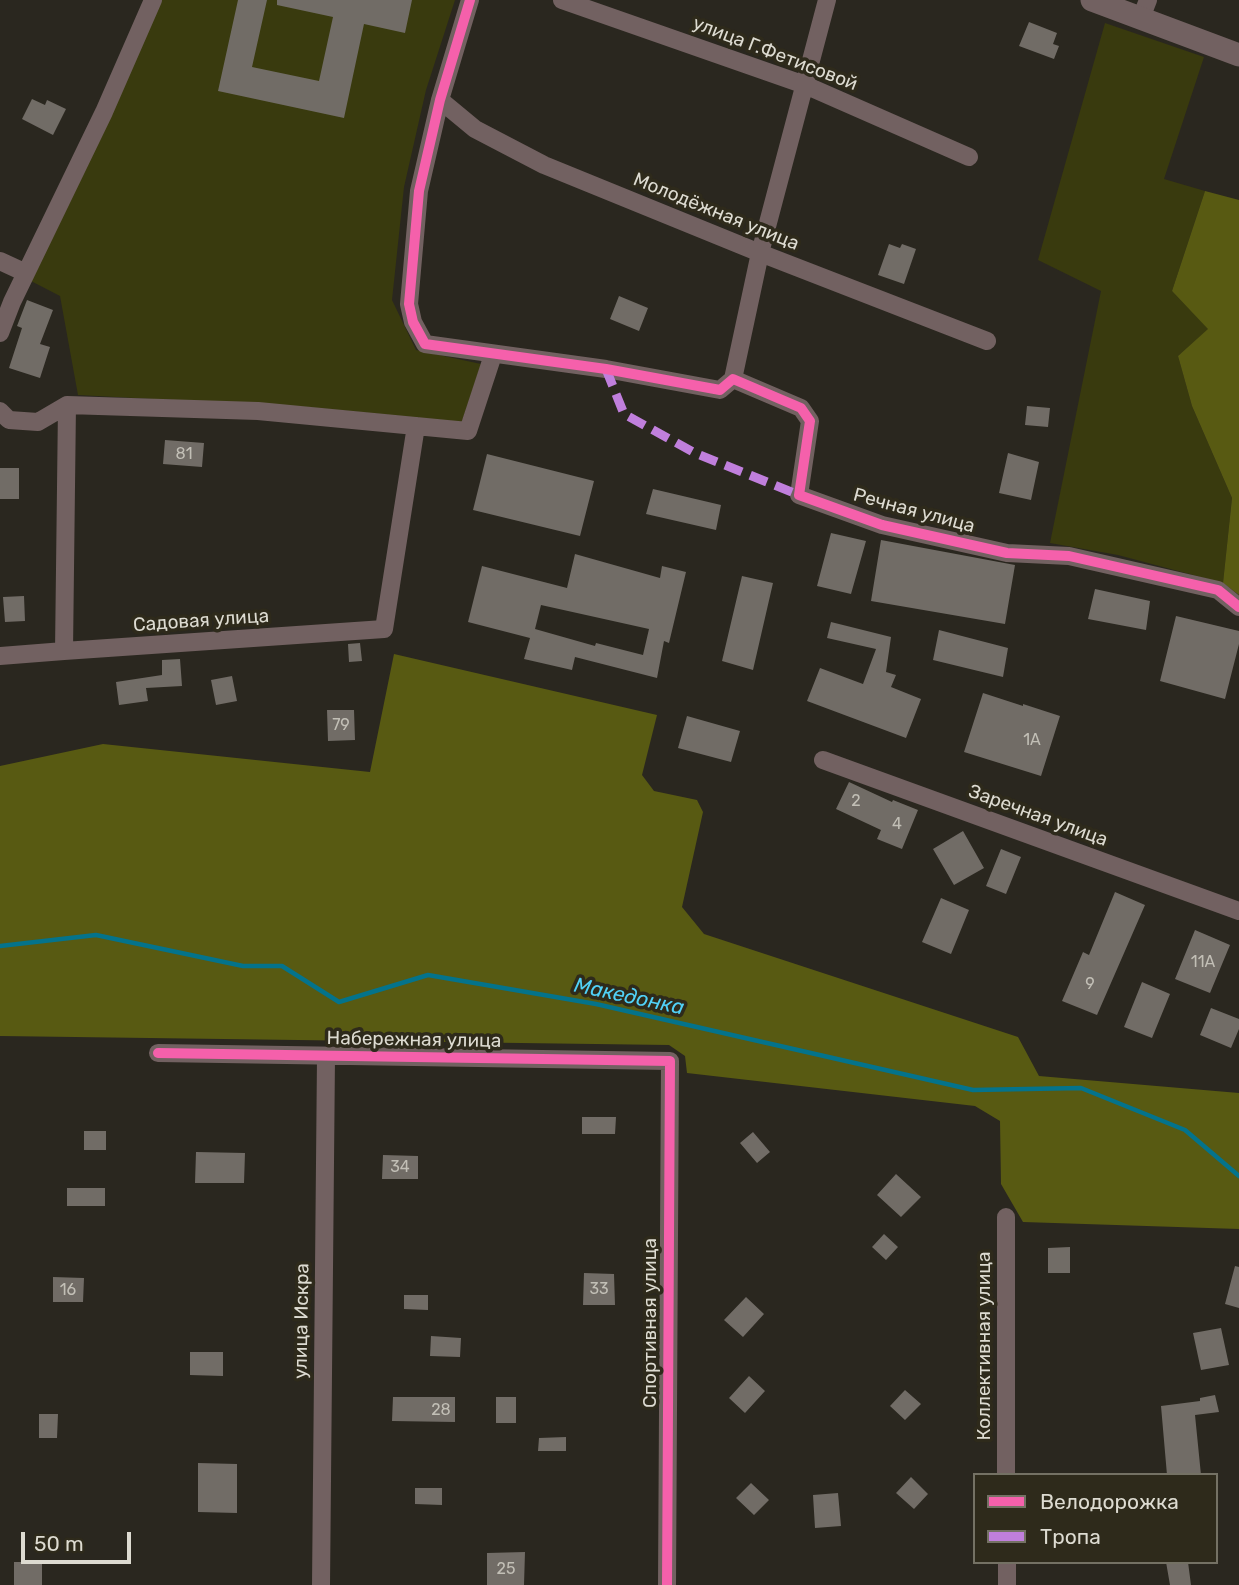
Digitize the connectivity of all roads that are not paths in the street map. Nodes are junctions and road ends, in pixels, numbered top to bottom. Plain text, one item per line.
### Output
1 (153, 0) edge
2 (470, 0) edge
3 (562, 0) edge
4 (827, 0) edge
5 (1093, 0) edge
6 (1144, 9) edge
7 (1239, 55) edge
8 (806, 85) junction
9 (440, 100) junction
10 (969, 157) dead end
11 (760, 253) junction
12 (0, 261) edge
13 (26, 273) junction
14 (0, 333) edge
15 (987, 341) dead end
16 (493, 355) junction
17 (733, 379) junction
18 (67, 405) junction
19 (0, 411) edge
20 (416, 426) junction
21 (1239, 607) edge
22 (64, 652) junction
23 (0, 656) edge
24 (823, 760) dead end
25 (1239, 911) edge
26 (158, 1054) dead end
27 (326, 1057) junction
28 (670, 1061) joint
29 (1006, 1217) dead end
30 (1006, 1473) edge
31 (1007, 1564) edge
32 (320, 1585) edge
33 (667, 1585) edge
34 (1007, 1585) edge

1 - 13 street
2 - 9 street
3 - 8 street, улица Г.Фетисовой
4 - 8 street
5 - 6 street
6 - 7 street
8 - 10 street, улица Г.Фетисовой
8 - 11 street
9 - 11 street, Молодёжная улица
9 - 16 street
11 - 15 street, Молодёжная улица
11 - 17 street
12 - 13 street
13 - 14 street
16 - 17 street
16 - 20 street
17 - 21 street, Речная улица
18 - 19 street
18 - 20 street
18 - 22 street
20 - 22 street, Садовая улица
22 - 23 street
24 - 25 street, Заречная улица
26 - 27 street, Набережная улица
27 - 28 street, Набережная улица
27 - 32 street, улица Искра
28 - 33 street, Спортивная улица
29 - 30 street, Коллективная улица
31 - 34 street

